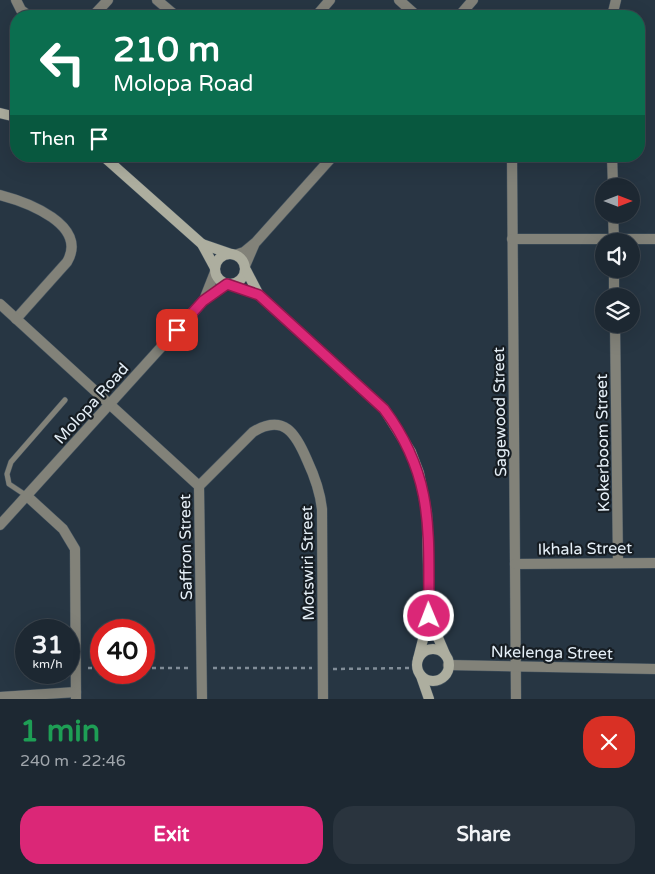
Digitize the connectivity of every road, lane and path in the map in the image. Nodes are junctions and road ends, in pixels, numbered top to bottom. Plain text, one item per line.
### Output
1 (108, 0) edge
2 (157, 0) edge
3 (330, 0) edge
4 (399, 0) edge
5 (473, 0) edge
6 (99, 10) edge
7 (169, 10) edge
8 (321, 10) edge
9 (410, 10) edge
10 (464, 10) edge
11 (110, 162) edge
12 (327, 162) edge
13 (512, 162) edge
14 (612, 162) edge
15 (613, 178) edge
16 (0, 195) edge
17 (512, 239) junction
18 (640, 239) edge
19 (655, 239) edge
20 (595, 240) edge
21 (256, 242) junction
22 (202, 244) junction
23 (233, 255) junction
24 (245, 268) junction
25 (216, 270) junction
26 (230, 284) junction
27 (259, 295) junction
28 (203, 301) junction
29 (0, 304) edge
30 (16, 319) junction
31 (615, 333) edge
32 (65, 400) dead end
33 (111, 404) junction
34 (199, 486) junction
35 (28, 497) junction
36 (0, 525) edge
37 (618, 562) junction
38 (655, 562) edge
39 (515, 564) junction
40 (429, 616) junction
41 (76, 619) edge
42 (447, 661) junction
43 (155, 668) edge
44 (202, 668) junction
45 (323, 668) junction
46 (418, 668) junction
47 (516, 668) junction
48 (655, 669) edge
49 (442, 679) junction
50 (0, 696) edge
51 (76, 696) edge
52 (202, 699) edge
53 (323, 699) edge
54 (430, 699) edge
55 (516, 699) edge

1 - 6 street
2 - 7 street
3 - 8 street
4 - 9 street
5 - 10 street
11 - 22 street
12 - 21 street
13 - 17 street, Sagewood Street
14 - 15 street
16 - 30 street
17 - 20 street
17 - 39 street, Sagewood Street
18 - 19 street
21 - 23 street
21 - 24 street
22 - 23 street
22 - 25 street
23 - 24 street
23 - 25 street
24 - 26 street
24 - 27 street
25 - 26 street
25 - 28 street, Molopa Road
26 - 27 street
26 - 28 street, Molopa Road
27 - 40 street
28 - 33 street, Molopa Road
29 - 30 street, Saffron Street
30 - 33 street, Saffron Street
31 - 37 street, Kokerboom Street
32 - 35 lane
33 - 34 street, Saffron Street
33 - 35 street, Molopa Road
34 - 44 street, Saffron Street
34 - 45 street, Motswiri Street
35 - 36 street, Molopa Road
35 - 41 street
37 - 38 street, Ikhala Street
37 - 39 street, Ikhala Street
39 - 47 street, Sagewood Street
40 - 42 street
40 - 46 street
42 - 46 street
42 - 47 street, Nkelenga Street
42 - 49 street
43 - 44 path
44 - 45 path
44 - 52 street, Saffron Street
45 - 46 path
45 - 53 street, Motswiri Street
46 - 49 street
46 - 54 street
47 - 48 street, Nkelenga Street
47 - 55 street, Sagewood Street
49 - 54 street
50 - 51 street

